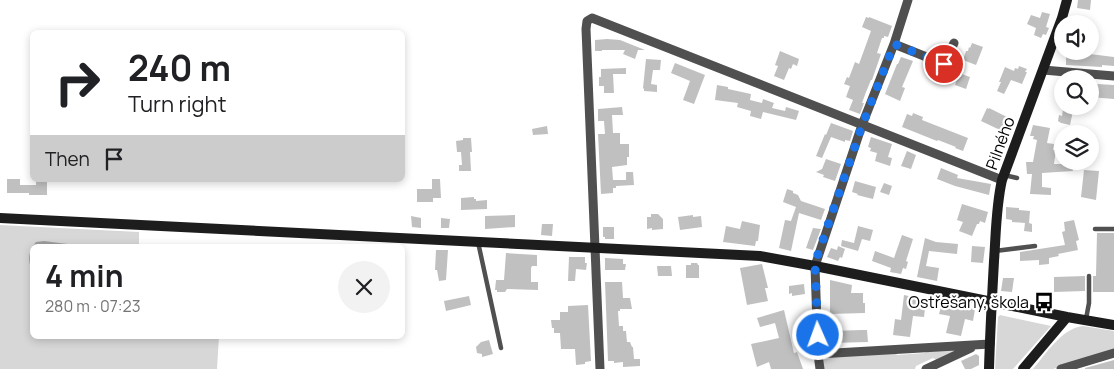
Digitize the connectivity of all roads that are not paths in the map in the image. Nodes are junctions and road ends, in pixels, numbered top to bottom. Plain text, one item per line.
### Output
1 (908, 0) edge
2 (1067, 0) edge
3 (954, 43) dead end
4 (894, 44) junction
5 (1043, 70) junction
6 (1114, 76) edge
7 (862, 126) junction
8 (1003, 178) junction
9 (1017, 178) dead end
10 (0, 218) edge
11 (1114, 229) edge
12 (1095, 230) dead end
13 (478, 242) junction
14 (1035, 246) dead end
15 (595, 248) junction
16 (995, 251) junction
17 (815, 266) junction
18 (1089, 276) dead end
19 (992, 302) junction
20 (1067, 317) junction
21 (1086, 320) junction
22 (1114, 325) edge
23 (990, 344) junction
24 (976, 345) junction
25 (501, 348) dead end
26 (1114, 353) edge
27 (818, 354) junction
28 (1072, 368) edge
29 (600, 369) edge
30 (820, 369) edge
31 (926, 369) edge
32 (989, 369) edge
33 (1023, 369) edge
34 (1061, 369) edge

1 - 4 street
2 - 5 street, Pilného
3 - 4 street
4 - 7 street
5 - 6 street
5 - 8 street, Pilného
7 - 8 street
7 - 15 street
7 - 17 street
8 - 9 lane
8 - 16 street, Pilného
10 - 13 street
11 - 12 lane
13 - 15 street
13 - 25 lane
14 - 16 lane
15 - 17 street
15 - 29 street
16 - 19 street, Pilného
17 - 19 street
17 - 27 street
18 - 21 lane
19 - 20 street
19 - 23 street, Pilného
20 - 21 street
20 - 33 street
21 - 22 street
23 - 24 street
23 - 32 street, Pilného
24 - 27 street
24 - 31 street
26 - 28 street
27 - 30 street
28 - 34 street

